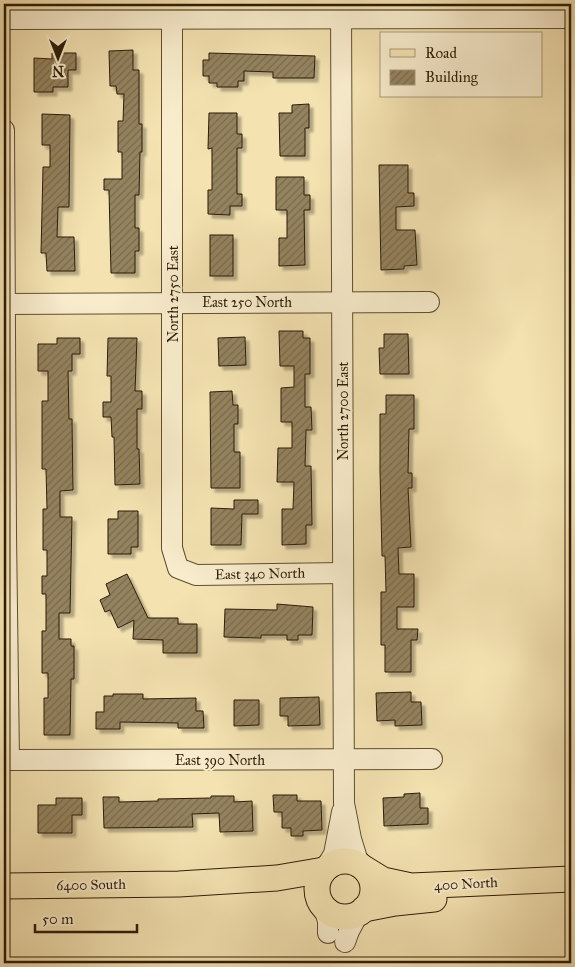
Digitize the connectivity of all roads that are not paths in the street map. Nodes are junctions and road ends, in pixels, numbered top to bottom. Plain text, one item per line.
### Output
1 (341, 12) edge
2 (571, 18) edge
3 (4, 19) edge
4 (172, 20) junction
5 (4, 130) edge
6 (173, 302) junction
7 (342, 302) junction
8 (429, 302) dead end
9 (5, 304) edge
10 (5, 534) edge
11 (178, 568) joint
12 (343, 573) junction
13 (432, 759) dead end
14 (343, 760) junction
15 (344, 803) junction
16 (362, 867) junction
17 (324, 869) junction
18 (571, 879) edge
19 (179, 884) junction
20 (4, 886) edge
21 (571, 892) edge
22 (322, 905) junction
23 (361, 911) junction

1 - 2 street
1 - 4 street
1 - 7 street, North 2700 East
3 - 4 street
4 - 6 street, North 2750 East
5 - 9 street
6 - 7 street, East 250 North
6 - 9 street, East 250 North
6 - 11 street, North 2750 East
7 - 8 street, East 250 North
7 - 12 street, North 2700 East
9 - 10 street
10 - 14 street, East 390 North
11 - 12 street, East 340 North
12 - 14 street, North 2700 East
13 - 14 street, East 390 North
14 - 15 street, North 2700 East
15 - 16 street, North 2700 East
15 - 17 street, North 2700 East
16 - 17 main road
16 - 18 main road, 400 North
16 - 23 main road
17 - 19 main road, 6400 South
17 - 22 main road
19 - 20 main road, 6400 South
19 - 22 main road, 6400 South
21 - 23 main road, 400 North
22 - 23 main road
22 - 23 street

